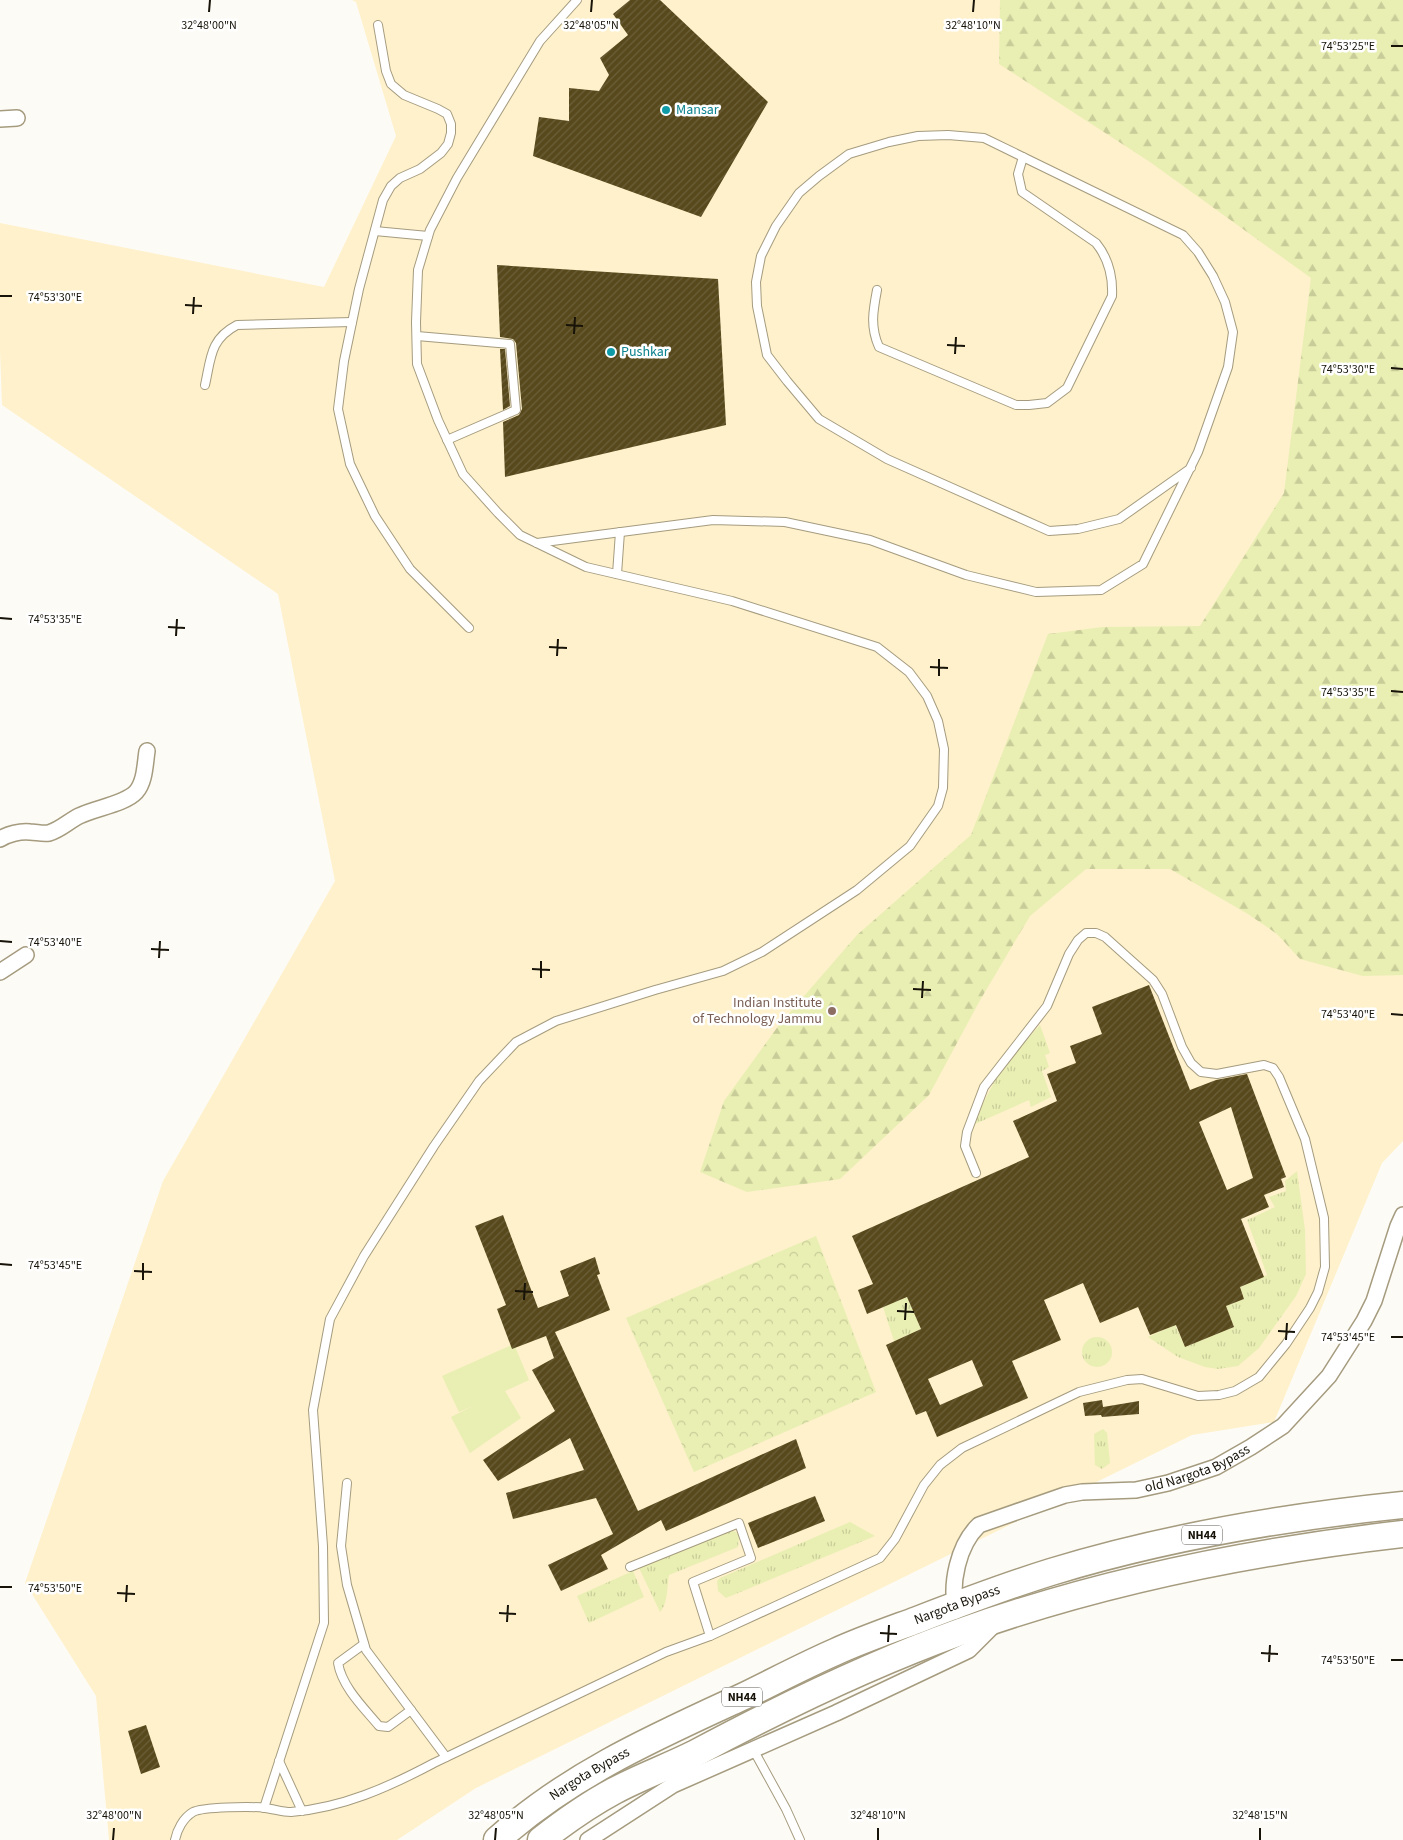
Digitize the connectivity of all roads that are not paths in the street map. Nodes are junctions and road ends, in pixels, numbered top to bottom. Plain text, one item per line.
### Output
1 (577, 0) edge
2 (378, 25) dead end
3 (17, 118) dead end
4 (0, 119) edge
5 (1023, 157) junction
6 (375, 231) junction
7 (428, 236) junction
8 (877, 290) dead end
9 (352, 322) junction
10 (416, 336) junction
11 (204, 385) dead end
12 (447, 440) junction
13 (1191, 468) junction
14 (620, 532) junction
15 (537, 543) junction
16 (617, 574) junction
17 (469, 628) dead end
18 (147, 751) dead end
19 (0, 839) edge
20 (26, 955) dead end
21 (0, 972) edge
22 (976, 1173) dead end
23 (1403, 1215) edge
24 (347, 1483) dead end
25 (1403, 1505) edge
26 (1403, 1534) edge
27 (630, 1567) dead end
28 (954, 1605) junction
29 (1007, 1616) junction
30 (960, 1632) junction
31 (710, 1636) junction
32 (364, 1644) junction
33 (411, 1710) junction
34 (752, 1749) junction
35 (446, 1756) junction
36 (279, 1761) junction
37 (264, 1808) junction
38 (302, 1811) junction
39 (175, 1840) edge
40 (497, 1840) edge
41 (541, 1840) edge
42 (588, 1840) edge
43 (800, 1840) edge

1 - 7 lane
2 - 6 lane
3 - 4 street
5 - 8 lane
5 - 13 lane
5 - 13 lane
6 - 7 lane
6 - 9 lane
7 - 10 lane
9 - 11 lane
9 - 17 lane
10 - 12 lane
10 - 12 lane
12 - 15 lane
13 - 14 lane
14 - 15 lane
14 - 16 lane
15 - 16 lane
16 - 36 lane
18 - 19 street
20 - 21 street
22 - 31 lane
23 - 28 street, old Nargota Bypass
24 - 32 lane
25 - 28 highway, Nargota Bypass / NH44
26 - 29 highway, Nargota Bypass / NH44
27 - 31 lane
28 - 30 street, old Nargota Bypass
28 - 40 highway, Nargota Bypass / NH44
29 - 30 highway, Nargota Bypass / NH44
29 - 34 street
30 - 41 highway, Nargota Bypass / NH44
31 - 35 lane
32 - 33 lane
32 - 33 lane
33 - 35 lane
34 - 42 street
34 - 43 lane
35 - 38 lane
36 - 37 lane
36 - 38 lane
37 - 38 lane
37 - 39 lane

